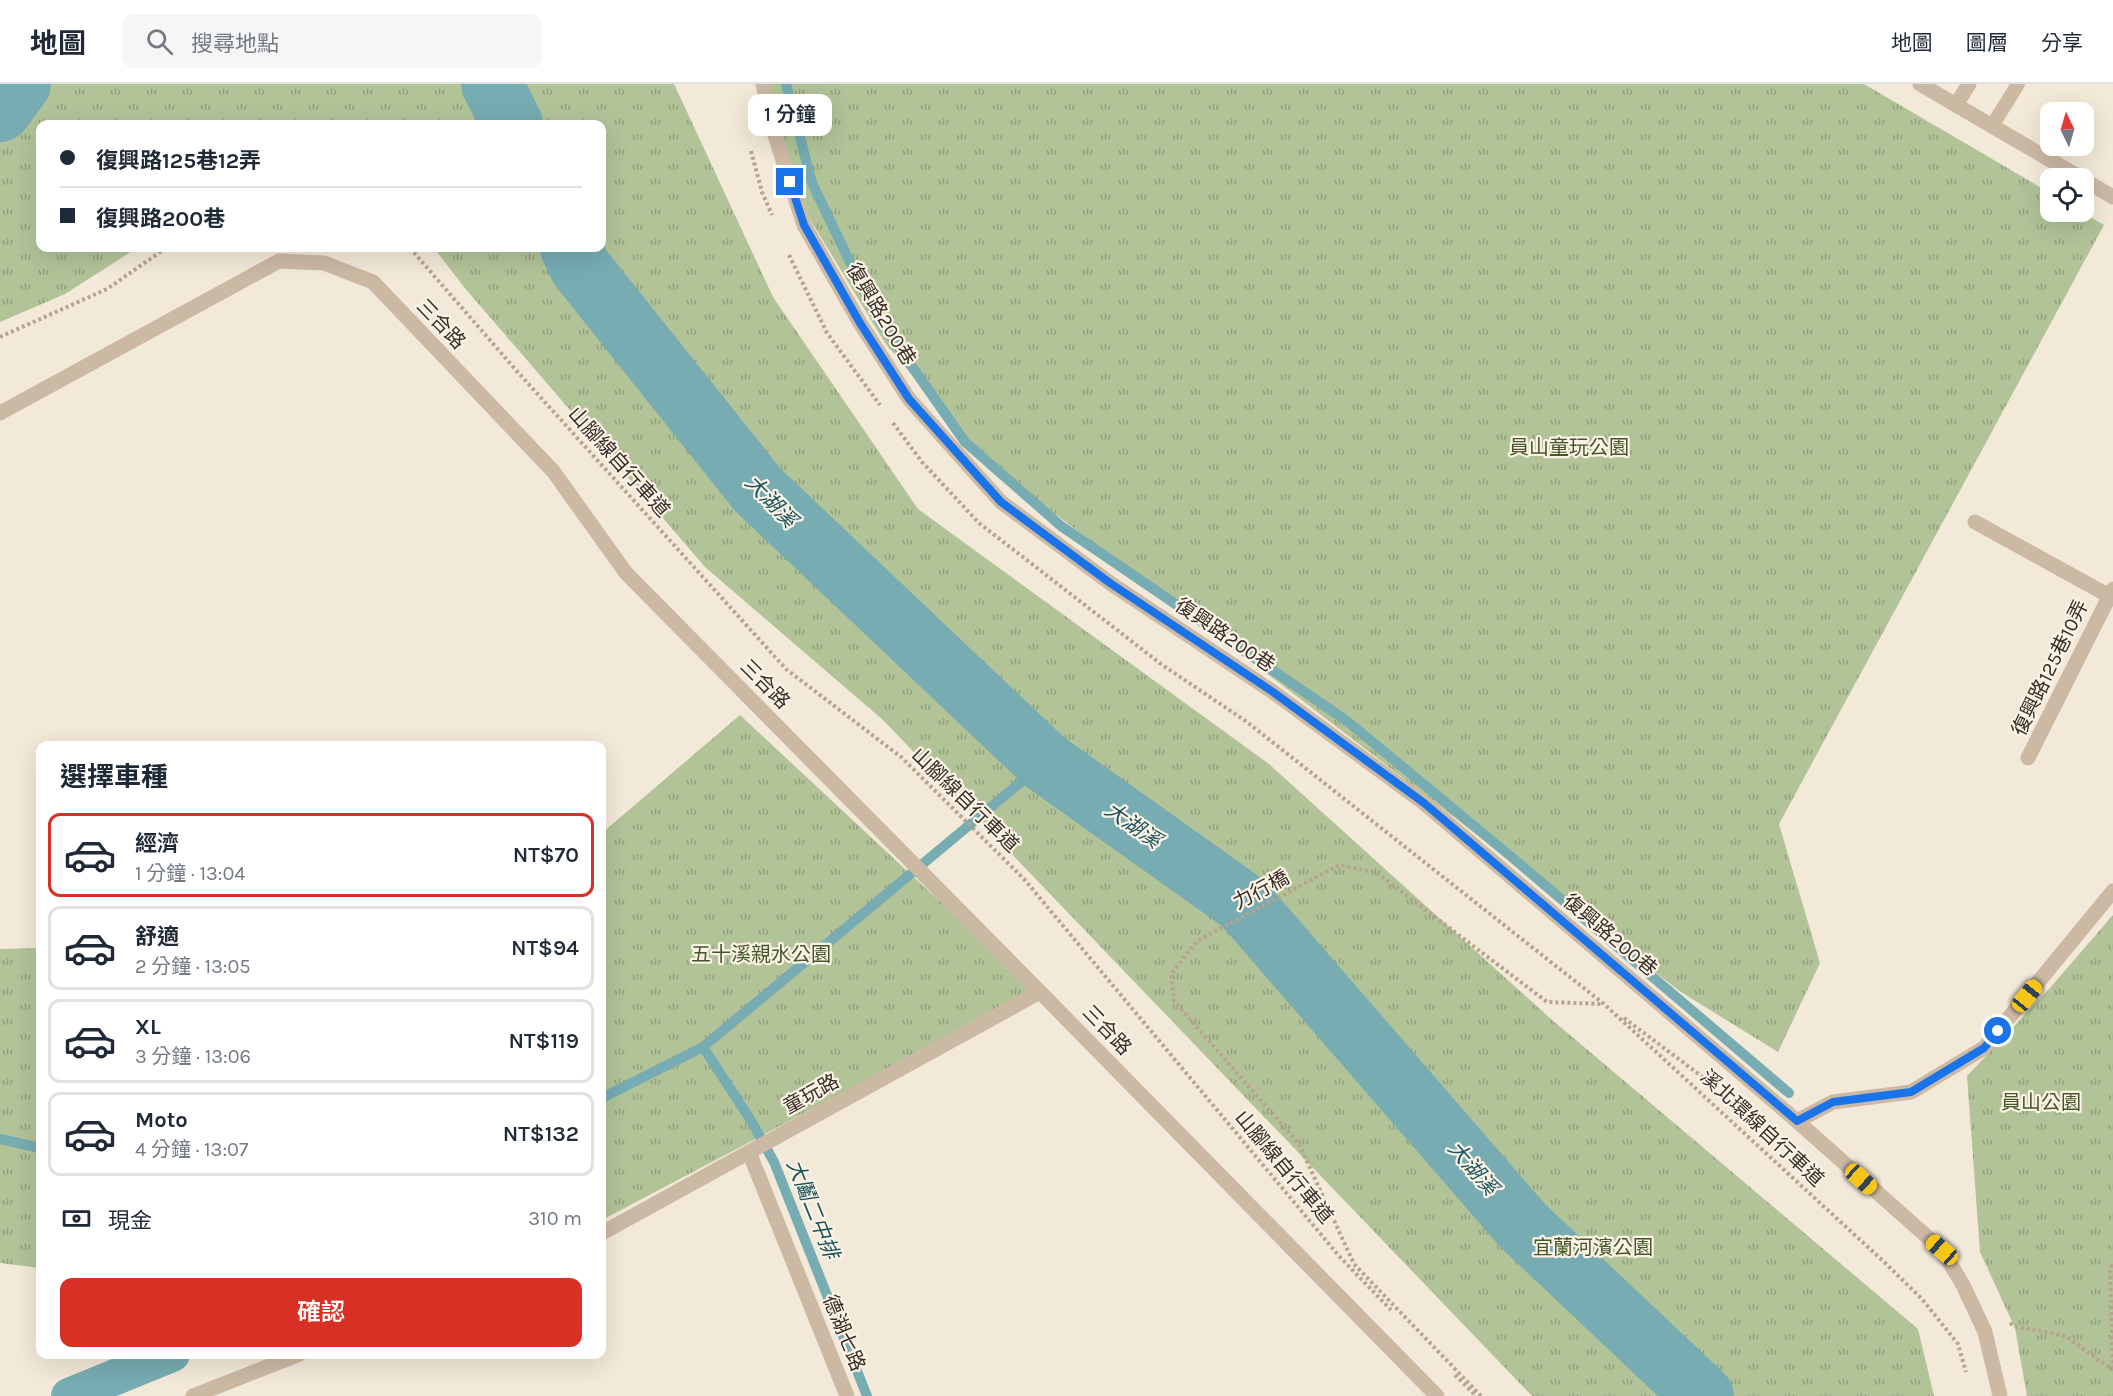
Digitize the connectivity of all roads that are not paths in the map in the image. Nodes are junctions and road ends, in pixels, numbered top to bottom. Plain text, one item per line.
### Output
1 (763, 84) edge
2 (1920, 84) edge
3 (1969, 84) edge
4 (2018, 84) edge
5 (1956, 105) junction
6 (1992, 126) junction
7 (2063, 168) edge
8 (2094, 186) edge
9 (2113, 197) edge
10 (0, 412) edge
11 (1975, 522) dead end
12 (2112, 594) edge
13 (2028, 758) dead end
14 (2113, 891) edge
15 (1041, 992) junction
16 (1797, 1121) junction
17 (749, 1152) junction
18 (606, 1231) edge
19 (287, 1359) edge
20 (193, 1396) edge
21 (847, 1396) edge
22 (1437, 1396) edge
23 (2000, 1396) edge

1 - 16 street, 復興路200巷
2 - 5 street
3 - 5 street
4 - 6 lane
5 - 6 street
6 - 7 street
8 - 9 street
10 - 15 street, 三合路
11 - 12 street, 復興路125巷10弄
12 - 13 street, 復興路125巷10弄
14 - 16 street
15 - 17 street, 童玩路
15 - 22 street, 三合路
16 - 23 street, 復興路200巷
17 - 18 street, 童玩路
17 - 21 street, 德湖七路
19 - 20 street

